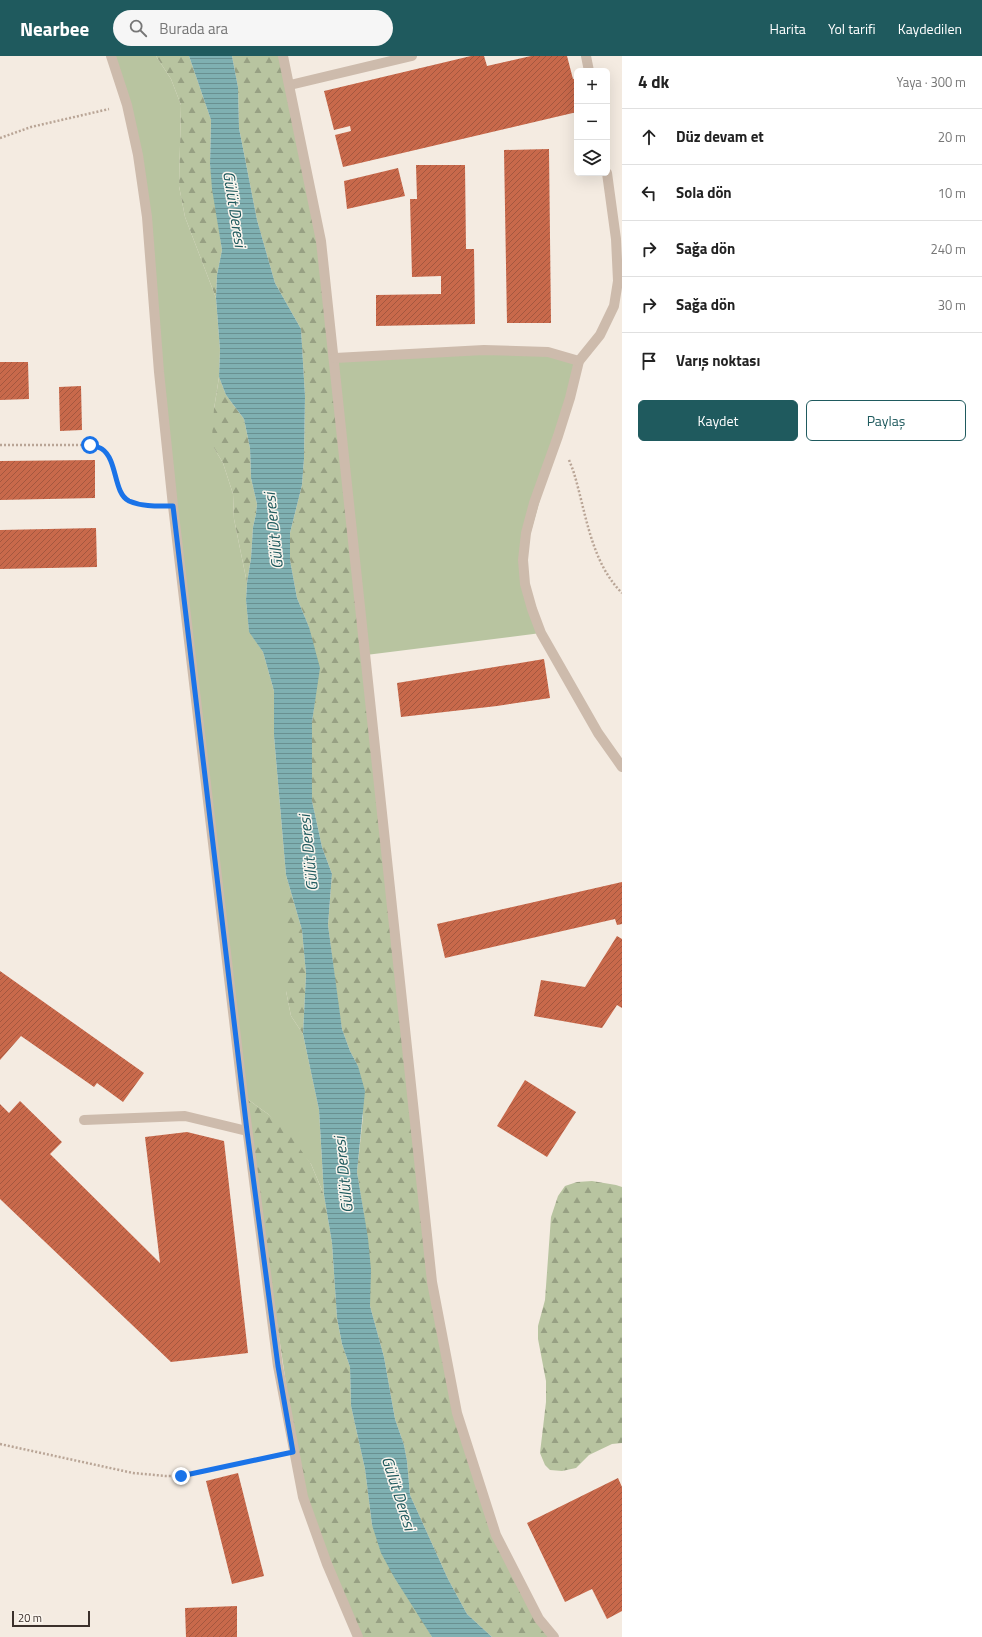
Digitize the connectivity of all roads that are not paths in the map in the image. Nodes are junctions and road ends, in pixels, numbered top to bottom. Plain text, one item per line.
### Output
1 (111, 56) edge
2 (283, 56) edge
3 (412, 56) edge
4 (586, 56) edge
5 (588, 68) edge
6 (290, 85) junction
7 (607, 176) edge
8 (335, 358) junction
9 (579, 361) junction
10 (622, 767) edge
11 (84, 1120) dead end
12 (247, 1131) junction
13 (358, 1637) edge
14 (554, 1637) edge

1 - 12 street
2 - 6 street
3 - 6 street
4 - 5 street
6 - 8 street
7 - 9 street
8 - 9 street
8 - 14 street
9 - 10 street
11 - 12 street
12 - 13 street

